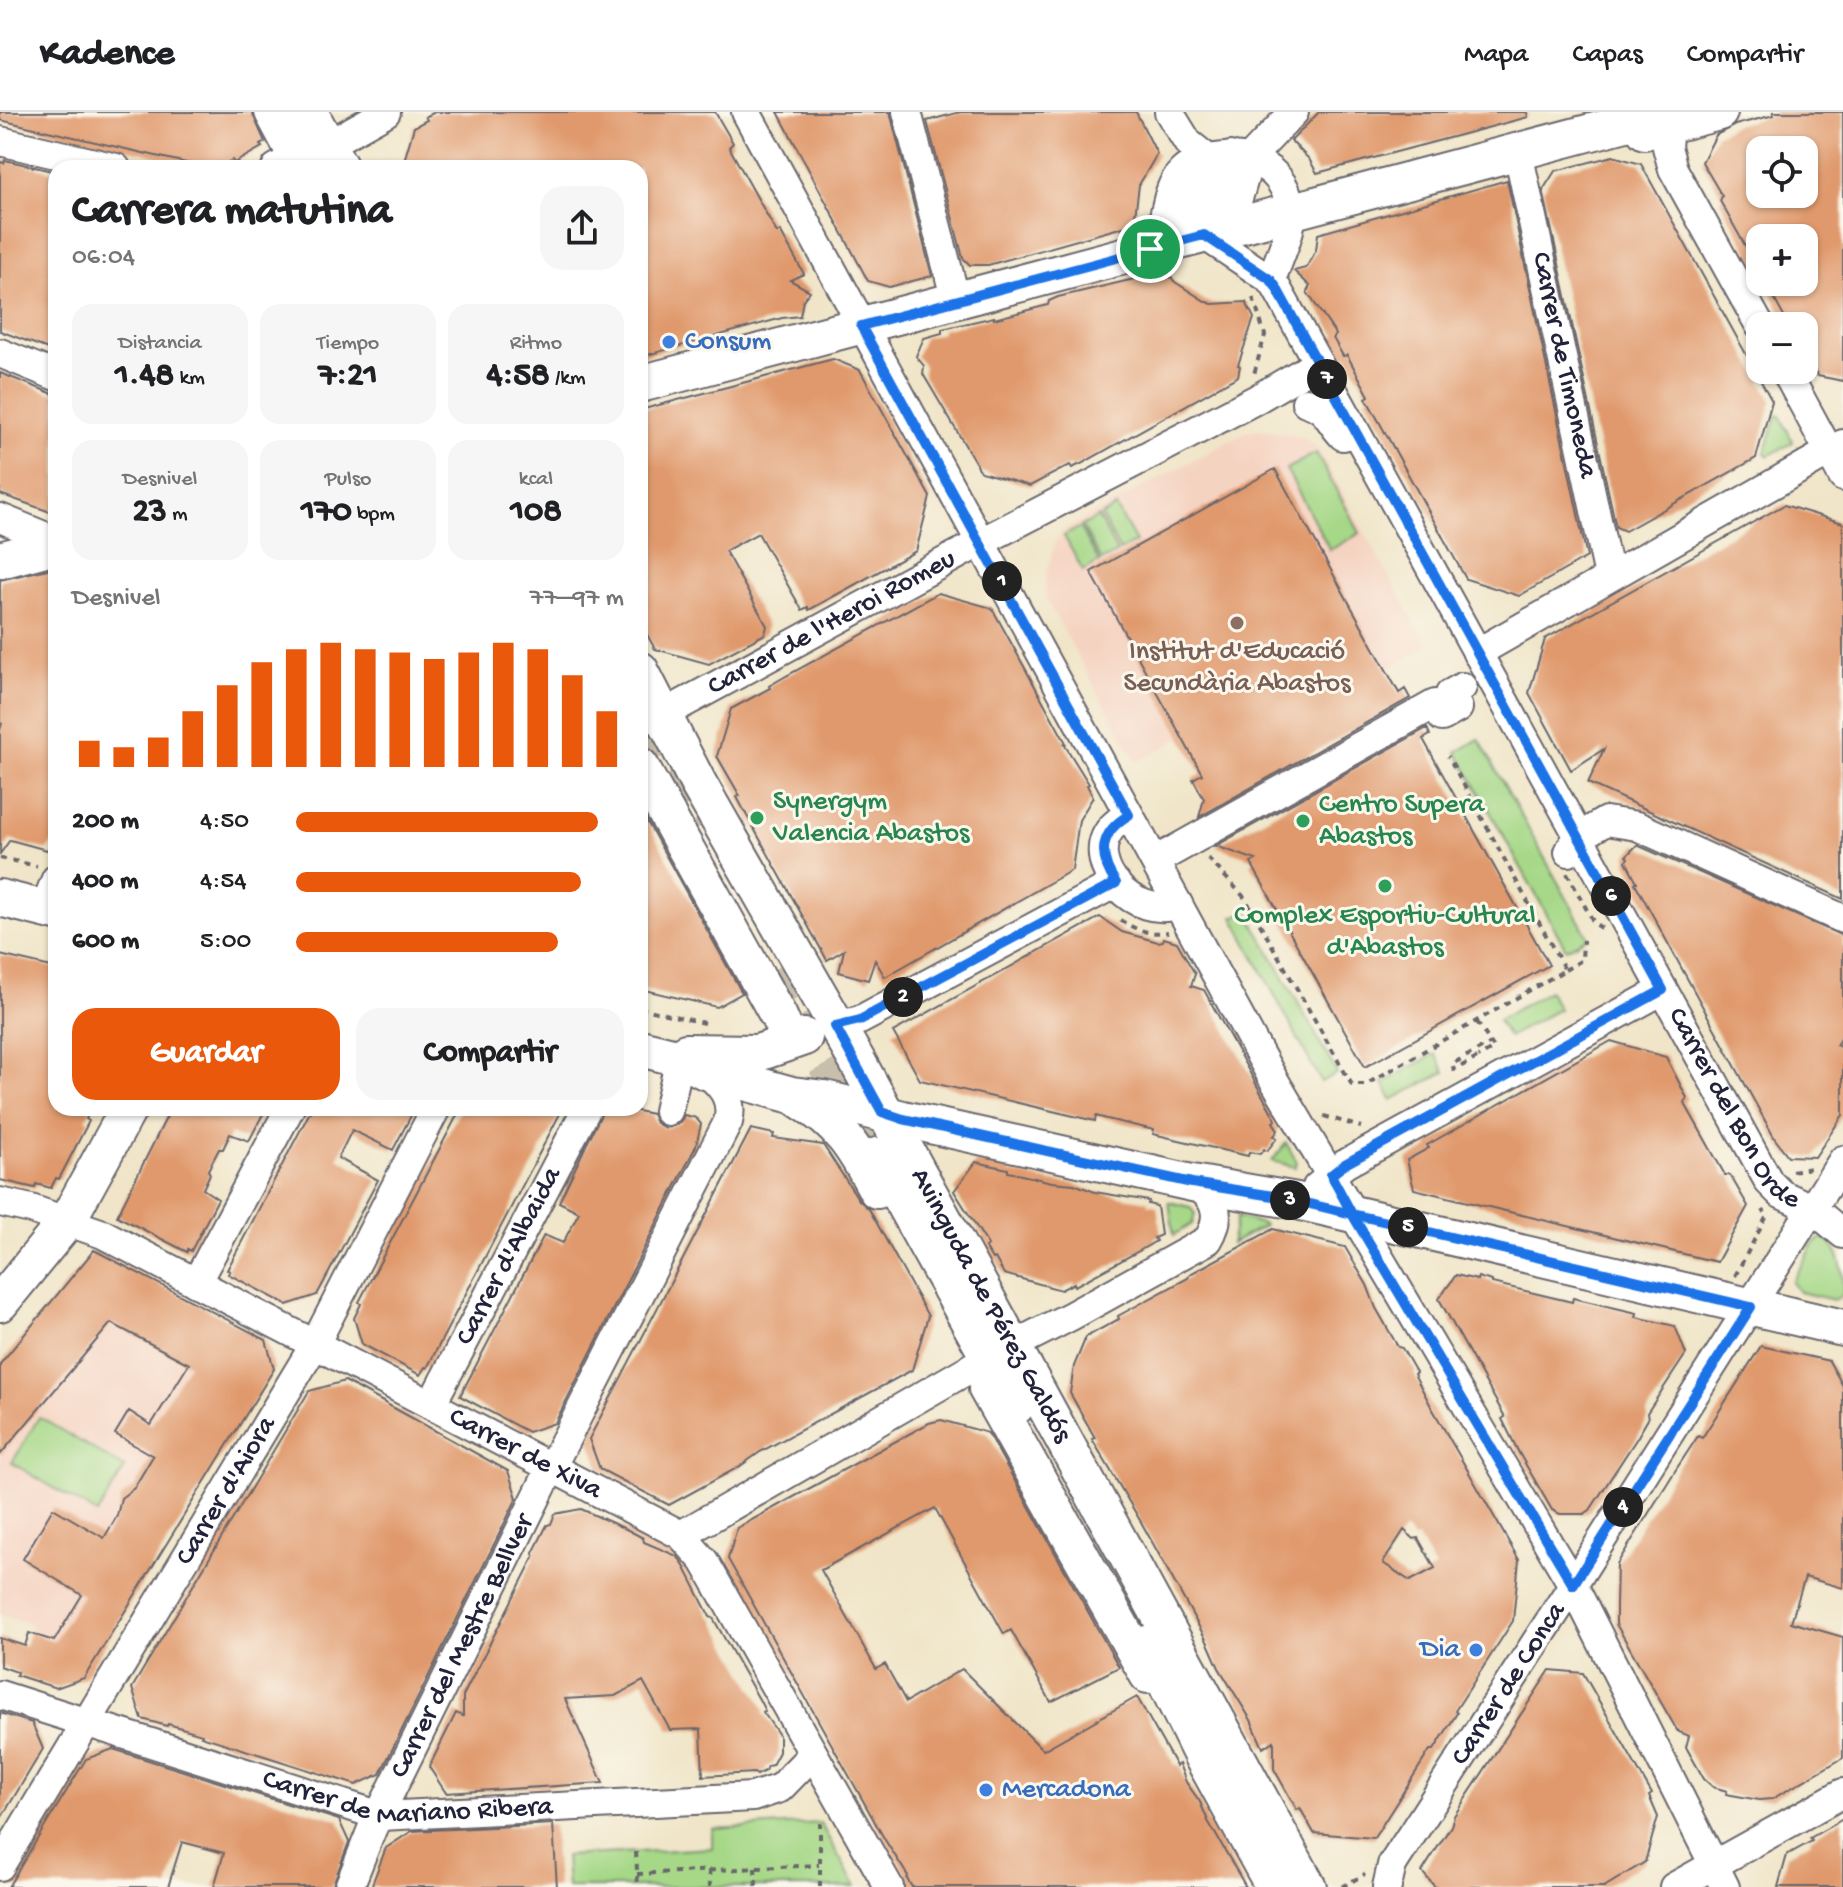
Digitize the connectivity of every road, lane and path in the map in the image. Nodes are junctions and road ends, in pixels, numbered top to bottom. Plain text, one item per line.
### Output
1 (273, 112) edge
2 (298, 112) edge
3 (309, 112) edge
4 (386, 112) edge
5 (746, 112) edge
6 (1169, 112) edge
7 (1294, 112) edge
8 (1627, 112) edge
9 (1719, 112) edge
10 (912, 113) edge
11 (1668, 118) edge
12 (1602, 122) edge
13 (339, 138) edge
14 (0, 141) edge
15 (1518, 152) junction
16 (1229, 158) junction
17 (82, 160) edge
18 (298, 160) edge
19 (301, 160) edge
20 (357, 160) edge
21 (1292, 212) junction
22 (1191, 239) junction
23 (1262, 288) junction
24 (956, 301) junction
25 (1752, 312) edge
26 (861, 326) junction
27 (0, 353) edge
28 (1318, 363) junction
29 (48, 373) edge
30 (1254, 375) dead end
31 (648, 382) edge
32 (1794, 384) edge
33 (1306, 402) dead end
34 (1362, 443) junction
35 (1836, 448) edge
36 (1843, 477) edge
37 (0, 518) edge
38 (48, 539) edge
39 (981, 542) junction
40 (48, 545) edge
41 (0, 560) edge
42 (1609, 576) junction
43 (1477, 653) junction
44 (1456, 690) dead end
45 (648, 717) edge
46 (648, 719) edge
47 (1448, 756) dead end
48 (648, 780) edge
49 (1129, 815) junction
50 (700, 827) tunnel mouth
51 (1579, 838) junction
52 (1191, 841) junction
53 (0, 858) edge
54 (1155, 861) junction
55 (1116, 883) junction
56 (48, 891) edge
57 (48, 892) edge
58 (0, 898) edge
59 (1178, 904) junction
60 (1601, 915) dead end
61 (1843, 919) edge
62 (1583, 940) dead end
63 (778, 968) tunnel mouth
64 (1565, 970) junction
65 (1663, 990) junction
66 (648, 1010) edge
67 (1477, 1022) junction
68 (709, 1025) dead end
69 (835, 1026) junction
70 (783, 1043) junction
71 (1491, 1043) junction
72 (670, 1057) edge
73 (792, 1095) junction
74 (668, 1111) dead end
75 (882, 1112) junction
76 (125, 1116) edge
77 (286, 1116) edge
78 (432, 1116) edge
79 (584, 1116) edge
80 (965, 1133) junction
81 (881, 1154) tunnel mouth
82 (1830, 1164) edge
83 (1779, 1173) dead end
84 (1331, 1175) junction
85 (1192, 1183) junction
86 (929, 1194) junction
87 (1297, 1201) junction
88 (0, 1202) edge
89 (1760, 1206) dead end
90 (1813, 1209) junction
91 (1352, 1214) junction
92 (67, 1221) junction
93 (1843, 1234) edge
94 (196, 1283) junction
95 (1741, 1294) junction
96 (0, 1303) edge
97 (1843, 1328) edge
98 (315, 1344) junction
99 (1012, 1346) junction
100 (974, 1366) junction
101 (431, 1405) junction
102 (551, 1468) junction
103 (681, 1535) junction
104 (1573, 1585) junction
105 (0, 1695) edge
106 (86, 1721) junction
107 (1216, 1753) junction
108 (813, 1754) junction
109 (834, 1791) junction
110 (1843, 1793) edge
111 (381, 1816) junction
112 (820, 1823) dead end
113 (636, 1852) dead end
114 (819, 1865) junction
115 (0, 1866) edge
116 (755, 1868) junction
117 (709, 1870) junction
118 (637, 1874) junction
119 (1719, 1876) edge
120 (877, 1886) edge
121 (349, 1887) edge
122 (638, 1887) edge
123 (710, 1887) edge
124 (756, 1887) edge
125 (820, 1887) edge
126 (889, 1887) edge
127 (1274, 1887) edge
128 (1308, 1887) edge
129 (1387, 1887) edge
130 (1674, 1887) edge

1 - 18 main road
2 - 19 main road
3 - 13 main road
4 - 13 street
5 - 26 street
6 - 16 street
7 - 16 street
8 - 12 street
9 - 11 main road
10 - 24 street
11 - 12 main road
11 - 25 street
12 - 15 main road
13 - 20 main road
14 - 17 street
15 - 21 main road
15 - 42 street, Carrer de Timoneda
16 - 21 street
16 - 22 street
16 - 22 street
21 - 22 main road
21 - 23 street
22 - 23 street
22 - 24 main road
23 - 28 street, Carrer del Bon Orde
23 - 30 path
24 - 26 main road
26 - 31 main road
26 - 39 street
27 - 29 street
28 - 34 street, Carrer del Bon Orde
28 - 39 street, Carrer de l'Heroi Romeu
32 - 35 street
33 - 34 street
34 - 43 street, Carrer del Bon Orde
35 - 36 street
35 - 42 street
37 - 38 street
39 - 45 street, Carrer de l'Heroi Romeu
39 - 49 street
40 - 41 main road
42 - 43 street
43 - 51 street, Carrer del Bon Orde
44 - 52 street
46 - 69 main road, Avinguda de Pérez Galdós
47 - 64 path
48 - 70 main road
49 - 54 street
49 - 55 street
50 - 63 main road
51 - 60 street
51 - 61 street
51 - 65 street, Carrer del Bon Orde
52 - 54 street
52 - 67 path
53 - 56 path
54 - 59 street
55 - 59 street
55 - 69 street
57 - 58 main road
59 - 84 street
62 - 64 path
64 - 67 path
65 - 84 street
65 - 90 street, Carrer del Bon Orde
66 - 68 path
67 - 71 path
69 - 70 main road
69 - 75 main road, Avinguda de Pérez Galdós
70 - 72 main road
71 - 71 path
72 - 73 main road
72 - 74 street
72 - 102 street, Carrer del Mestre Bellver
73 - 75 main road
73 - 100 main road, Avinguda de Pérez Galdós
75 - 80 main road
75 - 86 main road, Avinguda de Pérez Galdós
76 - 92 main road
77 - 94 street
78 - 98 street, Carrer d'Aiora
79 - 101 street, Carrer d'Albaida
80 - 85 main road
80 - 86 main road
81 - 107 main road, Avinguda de Pérez Galdós
82 - 83 path
82 - 90 street, Carrer de Conca
84 - 87 street
84 - 91 street
85 - 87 main road
85 - 99 street
86 - 99 main road, Avinguda de Pérez Galdós
87 - 91 main road
88 - 92 street, Carrer de Xiva
89 - 95 path
90 - 93 street, Carrer del Bon Orde
90 - 95 street, Carrer de Conca
91 - 95 main road
91 - 104 street
92 - 94 street, Carrer de Xiva
92 - 96 main road
94 - 98 street, Carrer de Xiva
95 - 97 main road
95 - 104 street, Carrer de Conca
98 - 101 street, Carrer de Xiva
98 - 106 street, Carrer d'Aiora
99 - 107 main road, Avinguda de Pérez Galdós
100 - 103 street
100 - 107 main road, Avinguda de Pérez Galdós
101 - 102 street, Carrer de Xiva
102 - 103 street, Carrer de Xiva
102 - 111 street, Carrer del Mestre Bellver
103 - 108 street, Carrer de Xiva
104 - 119 street
104 - 129 street, Carrer de Conca
105 - 106 street, Carrer de Mariano Ribera
106 - 111 street, Carrer de Mariano Ribera
106 - 115 street, Carrer d'Aiora
107 - 127 main road, Avinguda de Pérez Galdós
107 - 128 main road, Avinguda de Pérez Galdós
108 - 109 street, Carrer de Xiva
108 - 111 street, Carrer de Mariano Ribera
109 - 120 street
109 - 126 street, Carrer de Xiva
110 - 119 street
111 - 121 street, Carrer del Mestre Bellver
112 - 114 path
113 - 118 path
114 - 116 path
114 - 125 path
116 - 117 path
116 - 124 path
117 - 118 path
117 - 123 path
118 - 122 path
119 - 130 street

